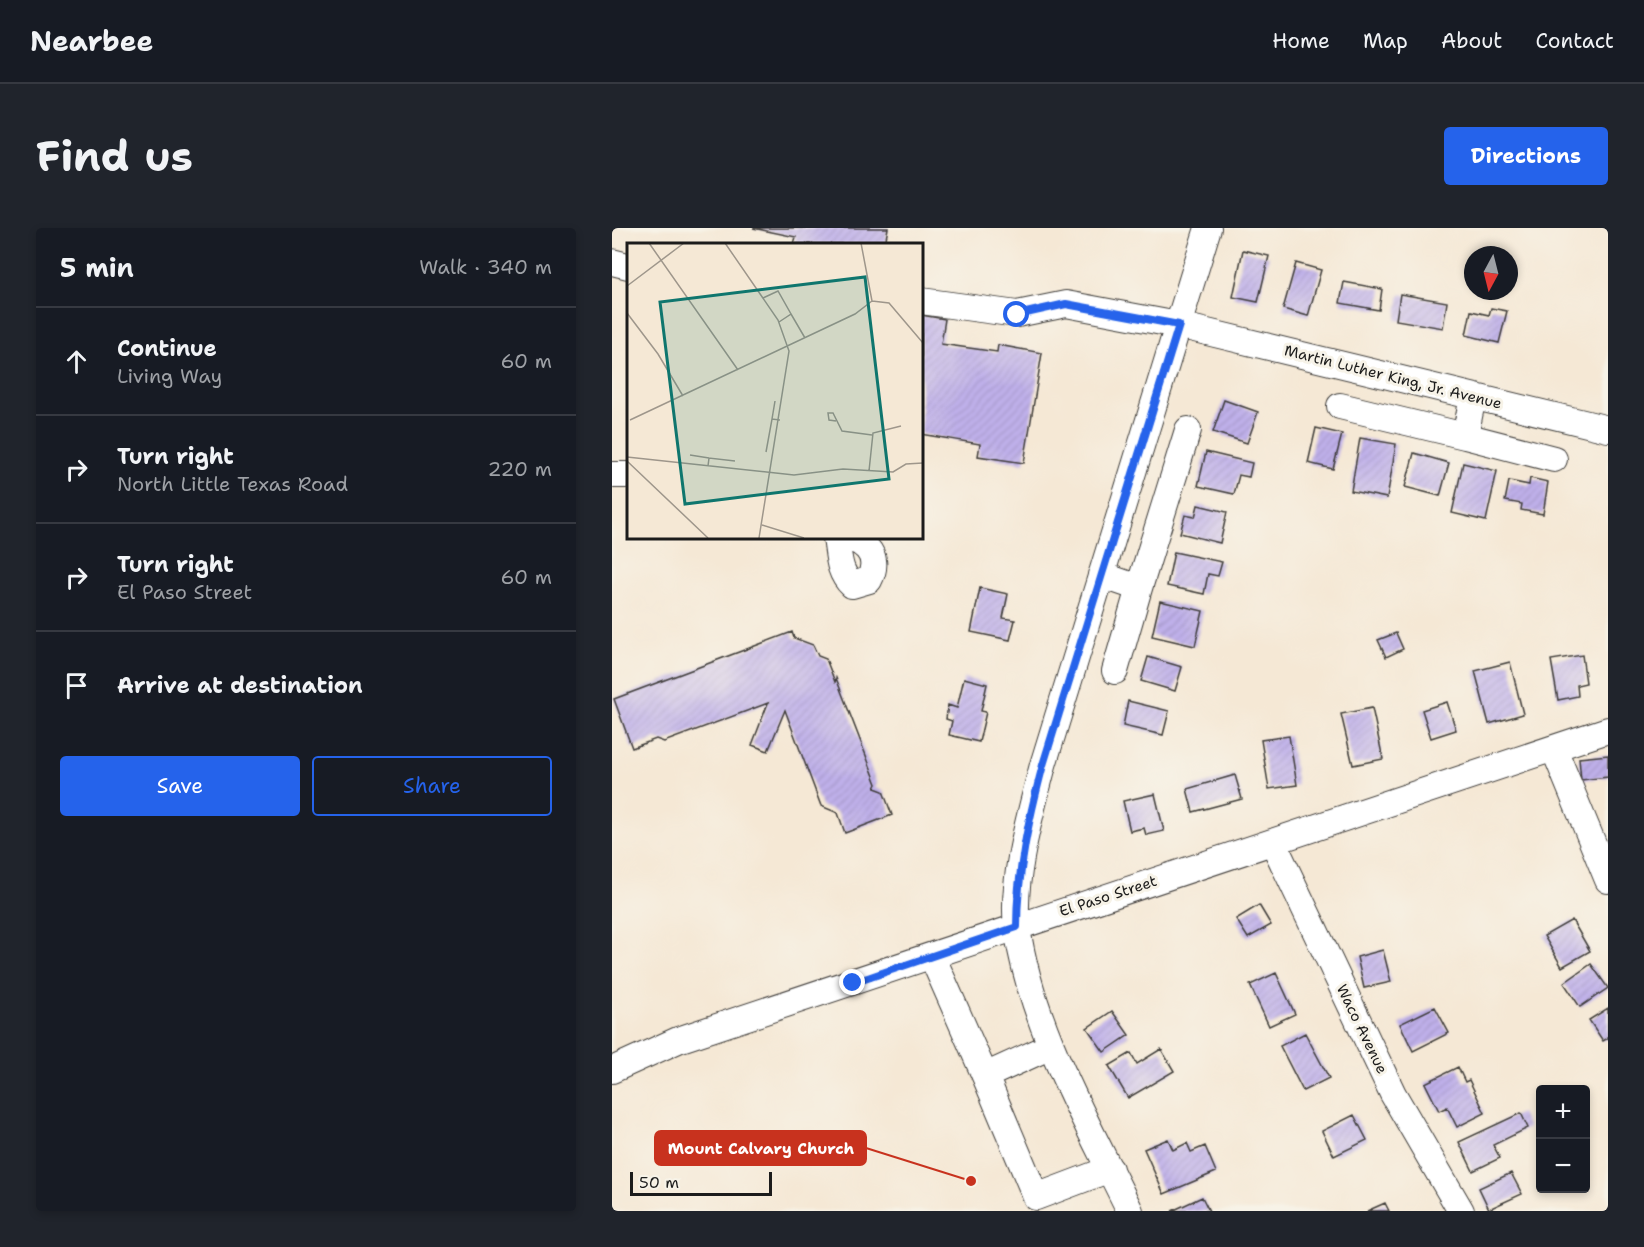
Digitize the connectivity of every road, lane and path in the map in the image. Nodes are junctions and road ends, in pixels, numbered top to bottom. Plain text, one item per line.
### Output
1 (1208, 228) edge
2 (612, 262) edge
3 (627, 266) edge
4 (922, 301) edge
5 (1179, 325) junction
6 (1473, 397) junction
7 (1340, 406) dead end
8 (1608, 429) edge
9 (1188, 430) dead end
10 (1465, 436) junction
11 (1554, 459) dead end
12 (1101, 576) junction
13 (1139, 588) junction
14 (1115, 671) dead end
15 (1608, 730) edge
16 (1554, 748) junction
17 (1273, 842) junction
18 (1608, 880) edge
19 (1017, 927) junction
20 (932, 956) junction
21 (1051, 1046) junction
22 (612, 1070) edge
23 (985, 1076) junction
24 (1110, 1169) junction
25 (1130, 1211) edge
26 (1461, 1211) edge

1 - 5 street
2 - 3 street
4 - 5 street, Martin Luther King, Jr. Avenue
5 - 6 street, Martin Luther King, Jr. Avenue
5 - 12 street
6 - 8 street, Martin Luther King, Jr. Avenue
6 - 10 street
7 - 10 street
9 - 13 street
10 - 11 street
12 - 13 street
12 - 19 street
13 - 14 street
15 - 16 street, El Paso Street
16 - 17 street, El Paso Street
16 - 18 street
17 - 19 street, El Paso Street
17 - 26 street, Waco Avenue
19 - 20 street, El Paso Street
19 - 21 street
20 - 22 street, El Paso Street
20 - 23 street
21 - 23 street
21 - 24 street
23 - 24 street
24 - 25 street

